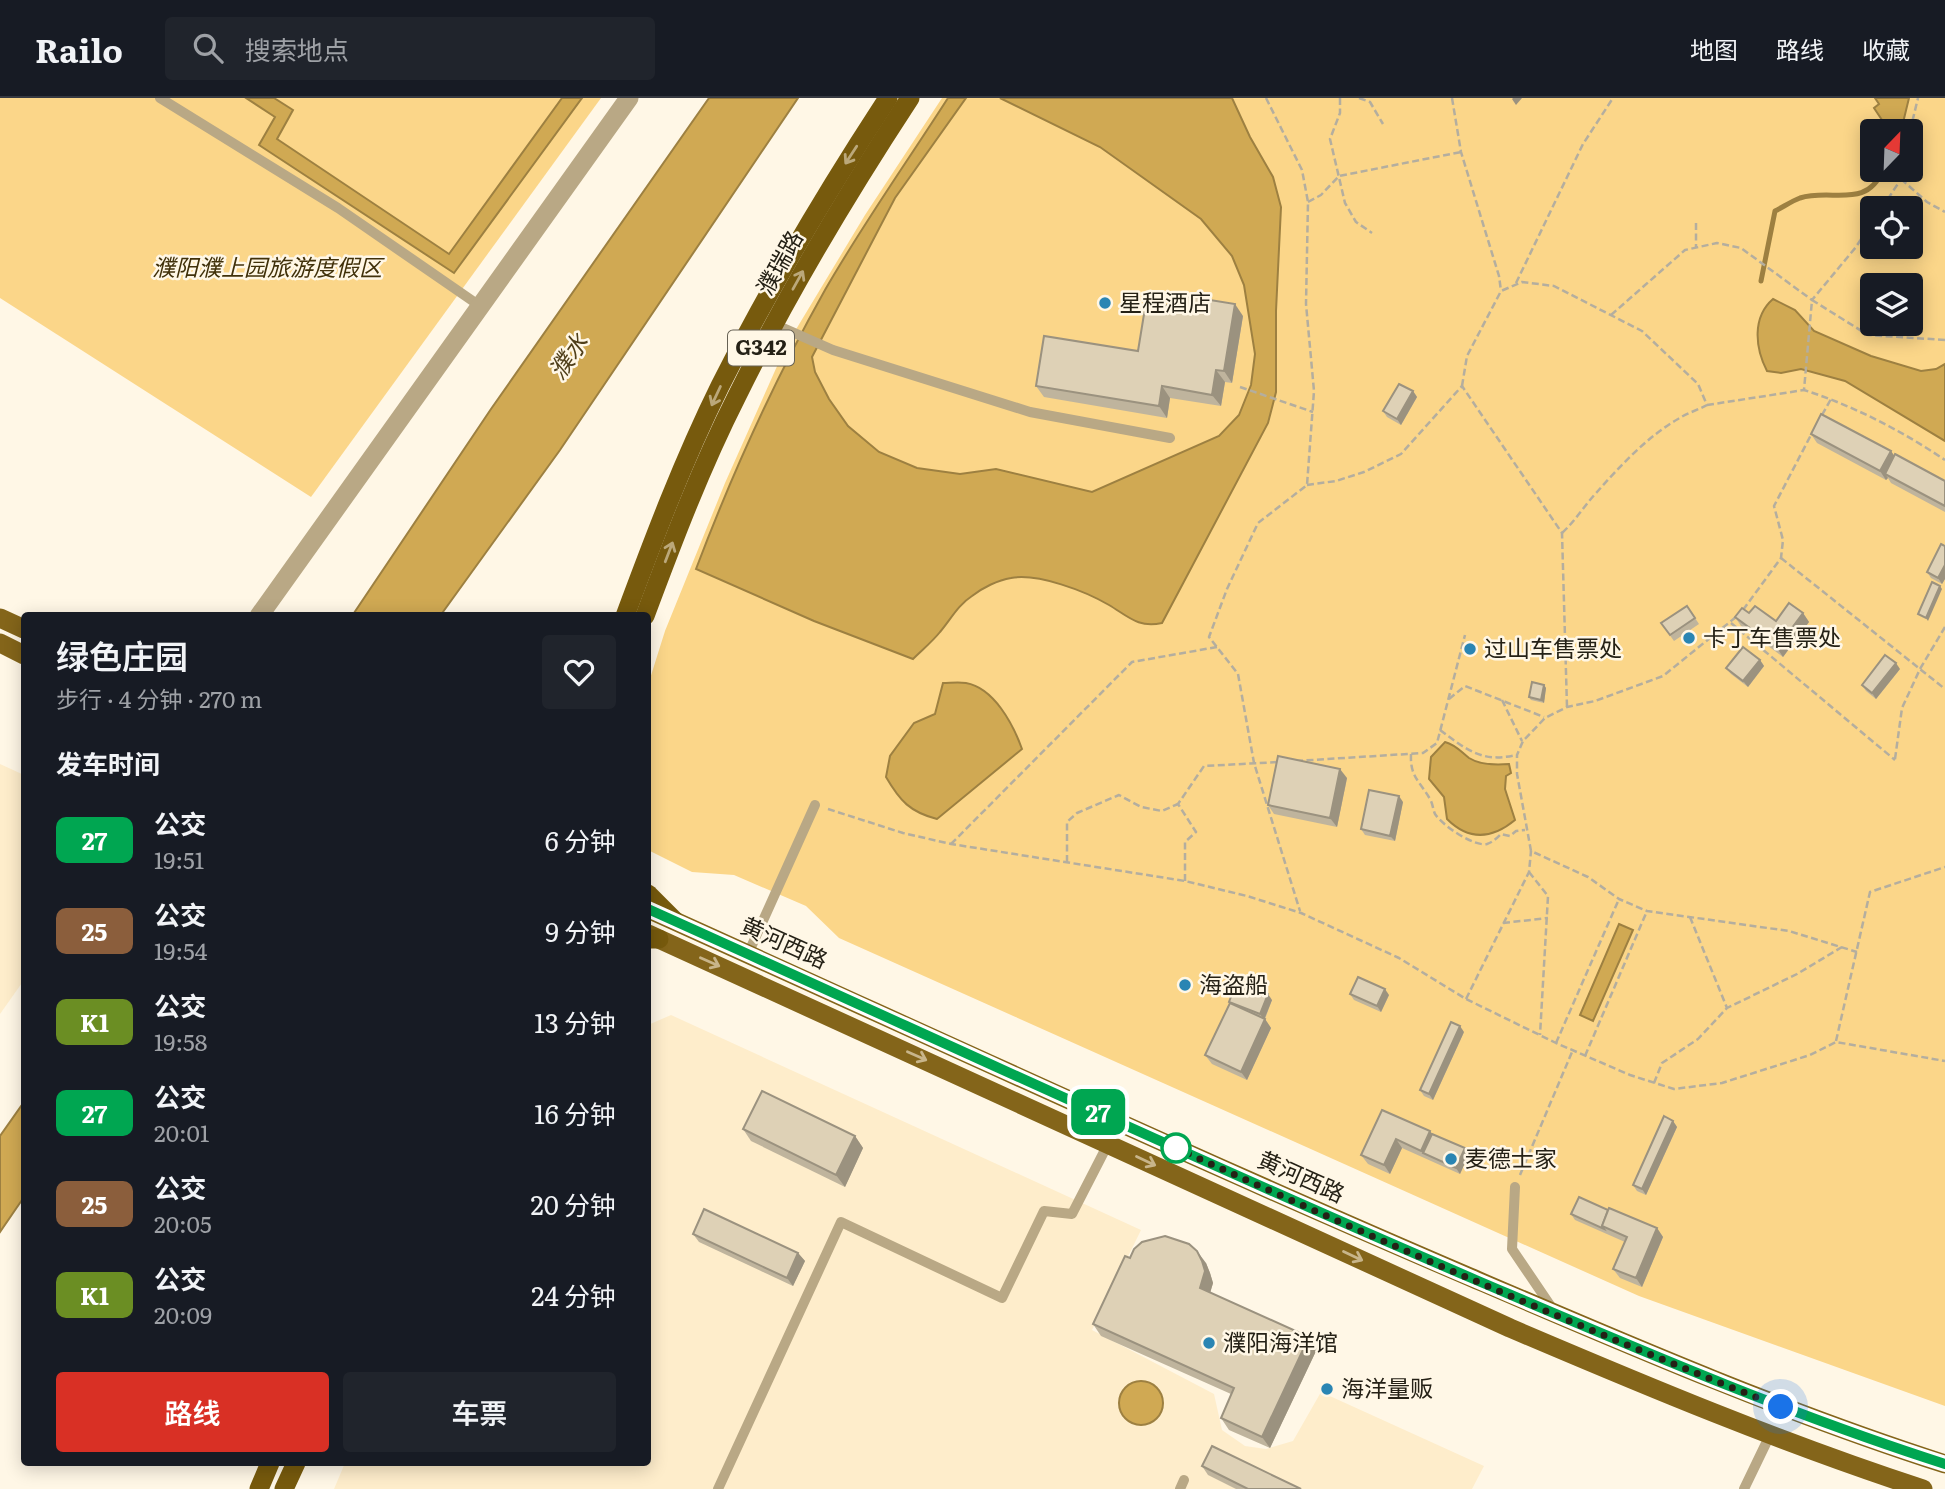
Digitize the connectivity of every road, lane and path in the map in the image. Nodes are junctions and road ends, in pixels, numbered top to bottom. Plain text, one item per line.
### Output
1 (160, 98) edge
2 (629, 98) edge
3 (888, 98) edge
4 (911, 98) edge
5 (1266, 98) edge
6 (1340, 98) edge
7 (1359, 98) edge
8 (1452, 98) edge
9 (1613, 98) edge
10 (1918, 98) edge
11 (1913, 119) edge
12 (1383, 124) dead end
13 (1461, 152) junction
14 (1339, 176) junction
15 (1904, 182) edge
16 (1308, 202) junction
17 (1945, 212) edge
18 (1696, 223) dead end
19 (1372, 233) dead end
20 (1860, 241) edge
21 (1696, 248) junction
22 (1516, 283) junction
23 (1501, 291) junction
24 (1812, 300) junction
25 (480, 306) junction
26 (1610, 315) junction
27 (774, 324) junction
28 (1945, 340) edge
29 (1462, 386) junction
30 (1240, 387) dead end
31 (1804, 390) junction
32 (1831, 399) junction
33 (1707, 405) junction
34 (1313, 412) junction
35 (1170, 438) dead end
36 (1945, 460) edge
37 (1307, 485) junction
38 (1562, 533) junction
39 (1782, 558) junction
40 (262, 612) edge
41 (627, 612) edge
42 (647, 612) edge
43 (0, 618) edge
44 (1731, 623) junction
45 (1945, 627) edge
46 (21, 628) edge
47 (1465, 635) dead end
48 (0, 643) edge
49 (1217, 647) junction
50 (21, 654) edge
51 (1920, 669) junction
52 (1945, 689) edge
53 (1450, 699) junction
54 (1502, 700) junction
55 (1567, 707) junction
56 (1545, 718) junction
57 (1440, 730) junction
58 (1522, 741) junction
59 (1411, 754) junction
60 (1517, 755) junction
61 (1292, 761) edge
62 (1279, 762) edge
63 (1254, 763) junction
64 (1178, 804) junction
65 (815, 805) joint
66 (1526, 830) junction
67 (950, 844) junction
68 (1531, 851) junction
69 (1067, 862) junction
70 (1945, 867) edge
71 (1529, 872) junction
72 (1185, 881) junction
73 (651, 897) edge
74 (1619, 899) junction
75 (651, 910) edge
76 (1647, 911) junction
77 (1301, 913) junction
78 (1690, 916) junction
79 (1548, 918) junction
80 (674, 920) junction
81 (1503, 923) junction
82 (651, 937) edge
83 (1842, 947) junction
84 (1857, 952) junction
85 (748, 954) junction
86 (1466, 999) junction
87 (1727, 1008) junction
88 (1540, 1035) junction
89 (1836, 1042) junction
90 (1556, 1044) junction
91 (1573, 1051) junction
92 (1585, 1056) junction
93 (1945, 1061) edge
94 (1654, 1083) junction
95 (1108, 1143) junction
96 (1515, 1187) joint
97 (1556, 1314) junction
98 (1770, 1435) junction
99 (1945, 1464) edge
100 (269, 1466) edge
101 (295, 1466) edge
102 (259, 1489) edge
103 (284, 1489) edge
104 (718, 1489) edge
105 (1744, 1489) edge
106 (1923, 1489) edge

1 - 25 lane
2 - 25 street
3 -> 41 highway, 濮瑞路 / G342
27 -> 4 highway, 濮瑞路 / G342
5 - 16 path
6 - 14 path
7 - 12 path
8 - 13 path
9 - 22 path
10 - 11 path
13 - 14 path
13 - 23 path
14 - 16 path
14 - 19 path
15 - 17 path
16 - 34 path
18 - 21 path
20 - 24 path
21 - 24 path
21 - 26 path
22 - 23 path
22 - 26 path
23 - 29 path
24 - 28 path
24 - 31 path
25 - 40 street
26 - 33 path
27 - 35 lane
42 -> 27 highway, 濮瑞路 / G342
29 - 37 path
29 - 38 path
30 - 34 path
31 - 32 path
31 - 33 path
32 - 36 path
32 - 39 path
33 - 38 path
34 - 37 path
37 - 49 path
38 - 55 path
39 - 44 path
39 - 51 path
43 - 46 main road
44 - 51 path
44 - 55 path
45 - 51 path
47 - 53 path
48 - 50 main road
49 - 63 path
49 - 67 path
51 - 52 path
53 - 54 path
53 - 57 path
54 - 56 path
54 - 58 path
55 - 56 path
56 - 58 path
57 - 59 path
57 - 60 path
58 - 60 path
59 - 61 path
59 - 66 path
60 - 66 path
62 - 63 path
63 - 64 path
63 - 77 path
64 - 69 path
64 - 72 path
65 - 67 path
65 - 85 lane
66 - 68 path
67 - 69 path
68 - 71 path
68 - 74 path
69 - 72 path
70 - 84 path
71 - 79 path
71 - 81 path
72 - 77 path
73 - 80 highway
74 - 76 path
74 - 90 path
75 - 80 main road, 黄河西路
76 - 78 path
76 - 92 path
77 - 86 path
78 - 83 path
78 - 87 path
79 - 81 path
79 - 88 path
80 - 85 main road, 黄河西路
81 - 86 path
82 -> 95 main road, 黄河西路
83 - 84 path
83 - 87 path
84 - 89 path
85 - 97 main road, 黄河西路
86 - 88 path
87 - 94 path
88 - 90 path
89 - 93 path
89 - 94 path
90 - 91 path
91 - 92 path
91 - 96 path
92 - 94 path
95 -> 98 main road, 黄河西路
95 - 104 lane
96 - 97 lane
97 - 99 main road, 黄河西路
98 - 105 lane
98 - 106 main road, 黄河西路
100 - 102 highway
101 - 103 highway

